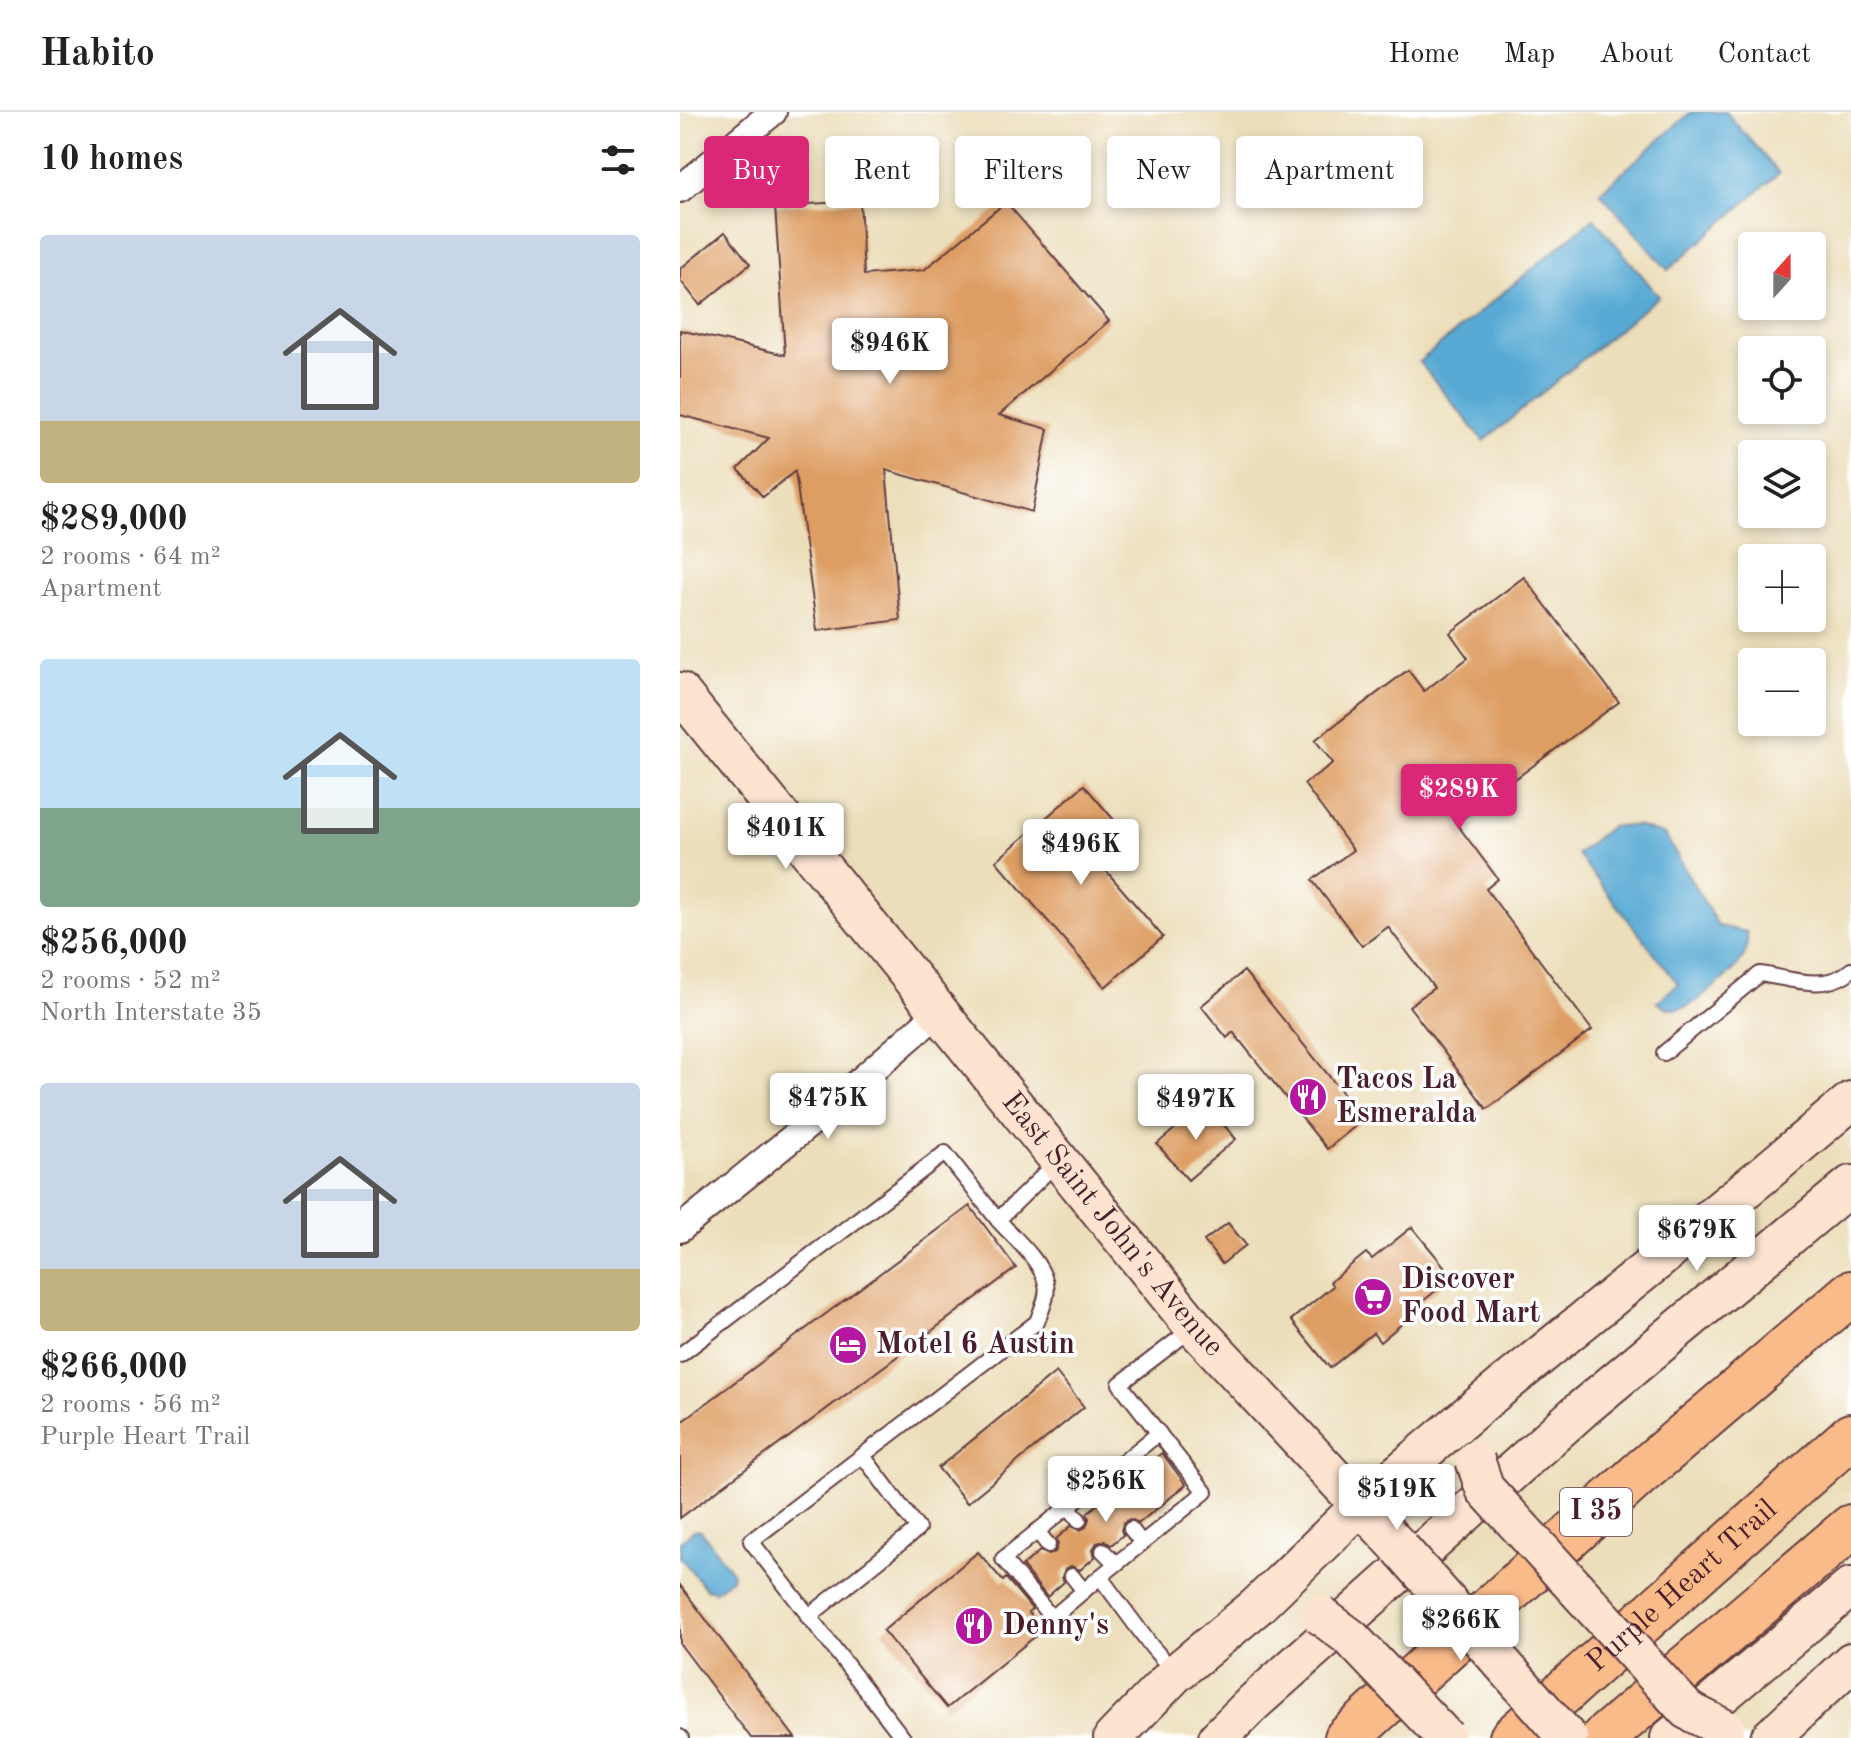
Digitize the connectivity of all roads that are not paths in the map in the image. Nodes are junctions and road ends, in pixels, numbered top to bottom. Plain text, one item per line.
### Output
1 (773, 112) edge
2 (680, 189) edge
3 (680, 692) edge
4 (1851, 970) edge
5 (940, 1011) junction
6 (1664, 1053) dead end
7 (1851, 1101) edge
8 (1060, 1160) junction
9 (1851, 1185) edge
10 (998, 1220) junction
11 (680, 1229) edge
12 (1851, 1293) edge
13 (1194, 1327) junction
14 (680, 1355) edge
15 (1488, 1398) junction
16 (1159, 1433) junction
17 (1851, 1436) edge
18 (863, 1456) junction
19 (1121, 1463) junction
20 (1132, 1476) dead end
21 (1095, 1484) junction
22 (1105, 1498) dead end
23 (1362, 1504) junction
24 (1068, 1506) junction
25 (1158, 1507) dead end
26 (1079, 1520) dead end
27 (1169, 1520) junction
28 (1851, 1527) edge
29 (1131, 1529) dead end
30 (1037, 1531) junction
31 (1142, 1543) junction
32 (1048, 1545) dead end
33 (1103, 1551) dead end
34 (1116, 1564) junction
35 (1072, 1576) dead end
36 (1100, 1577) junction
37 (1851, 1587) edge
38 (1084, 1591) junction
39 (1256, 1607) junction
40 (808, 1617) junction
41 (1851, 1662) edge
42 (1175, 1674) junction
43 (1774, 1734) edge
44 (903, 1738) edge
45 (1113, 1738) edge
46 (1218, 1738) edge
47 (1347, 1738) edge
48 (1446, 1738) edge
49 (1512, 1738) edge
50 (1568, 1738) edge
51 (1603, 1738) edge
52 (1670, 1738) edge

1 - 2 street
3 - 5 main road, East Saint John's Avenue
4 - 6 lane
5 - 8 main road, East Saint John's Avenue
5 - 11 street
7 - 15 main road
8 - 10 lane
8 - 13 main road, East Saint John's Avenue
9 - 46 main road
10 - 14 lane
10 - 18 lane
12 - 47 highway, I 35
13 - 16 lane
13 - 23 main road, East Saint John's Avenue
15 - 23 main road
15 - 43 main road, bridge
16 - 19 lane
16 - 27 lane
17 - 49 highway, Purple Heart Trail
18 - 40 lane
18 - 40 lane
19 - 20 lane
19 - 21 lane
21 - 22 lane
21 - 24 lane
23 - 39 main road
23 - 50 main road, East Saint John's Avenue, bridge
24 - 26 lane
24 - 30 lane
25 - 27 lane
27 - 31 lane
28 - 51 highway
29 - 31 lane
30 - 32 lane
30 - 38 lane
31 - 34 lane
33 - 34 lane
34 - 36 lane
35 - 38 lane
36 - 38 lane
36 - 42 lane
37 - 52 main road
39 - 42 main road
39 - 48 main road, bridge
40 - 44 lane
41 - 43 main road
42 - 45 main road

